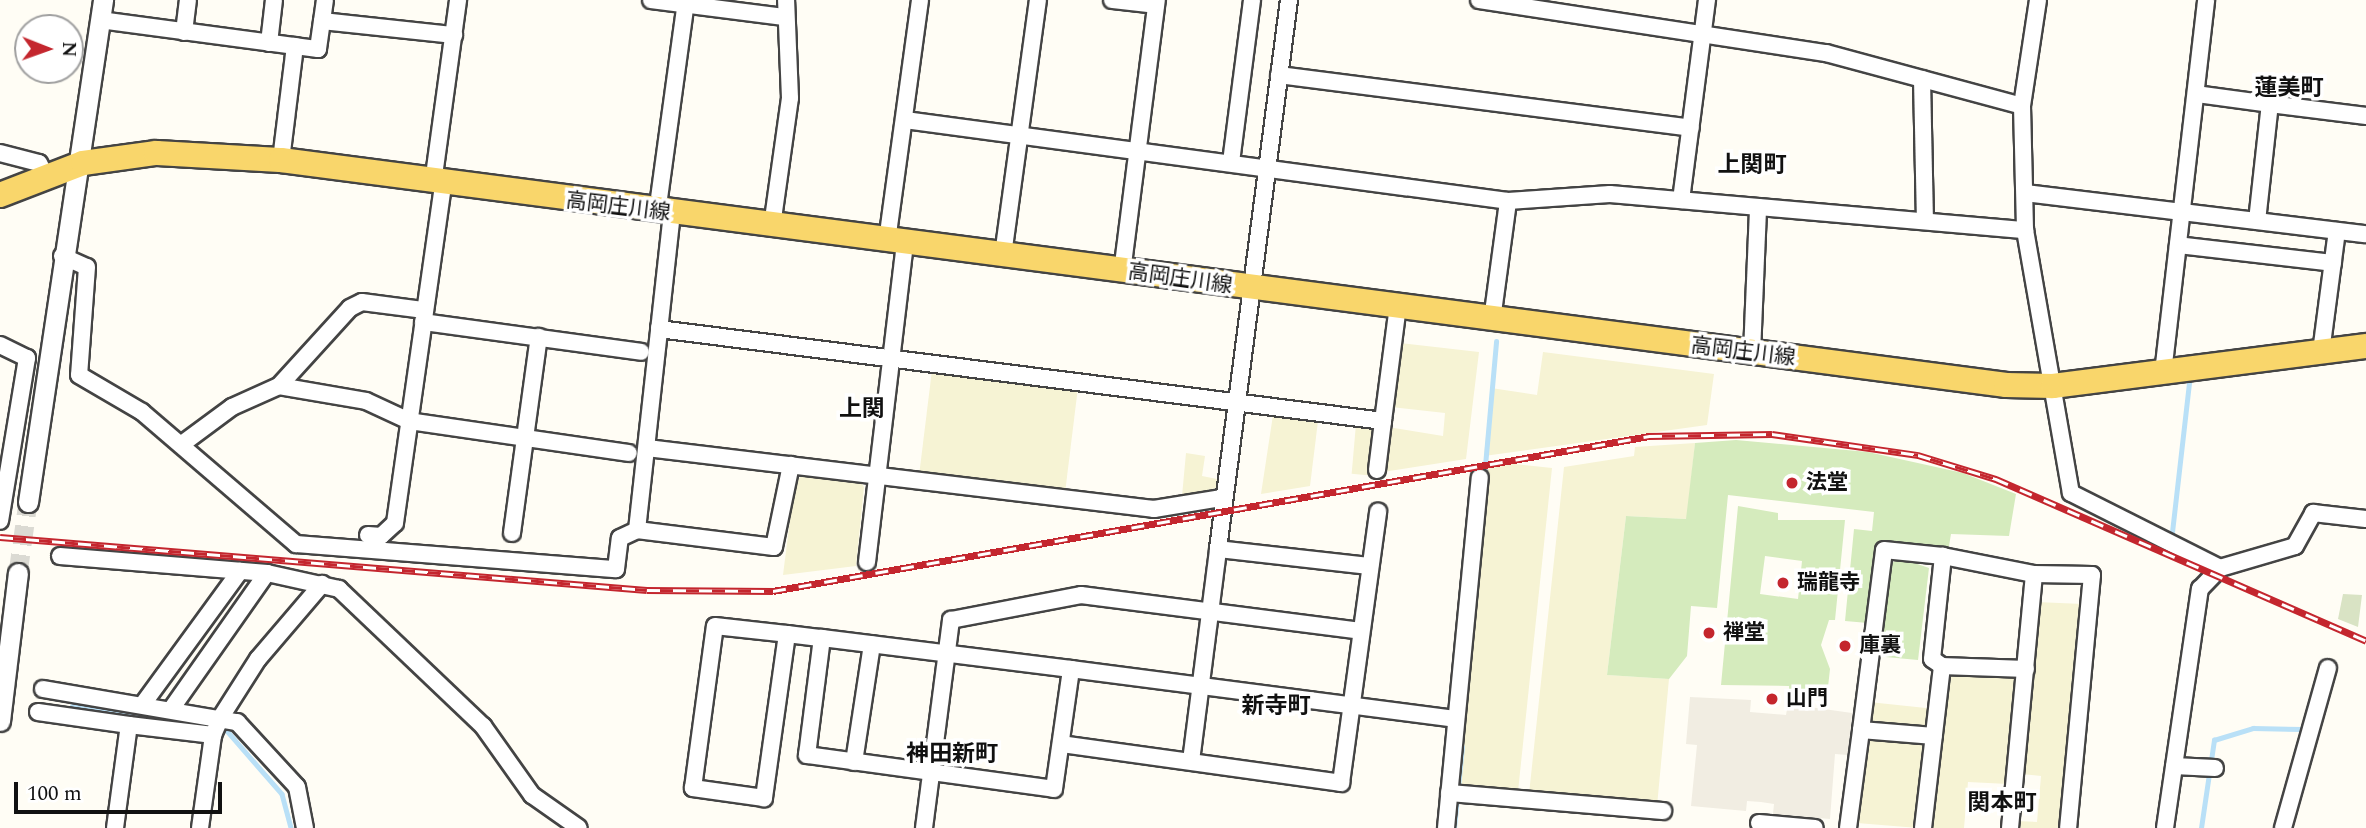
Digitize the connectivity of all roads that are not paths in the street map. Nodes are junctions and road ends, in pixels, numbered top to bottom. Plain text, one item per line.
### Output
1 (103, 0) edge
2 (188, 0) edge
3 (274, 0) edge
4 (325, 0) edge
5 (458, 0) edge
6 (651, 0) edge
7 (786, 0) edge
8 (920, 0) edge
9 (1038, 0) edge
10 (1112, 0) edge
11 (1252, 0) edge
12 (1289, 0) edge
13 (1479, 0) edge
14 (1707, 0) edge
15 (2038, 0) edge
16 (2206, 0) edge
17 (686, 2) edge
18 (1156, 3) edge
19 (784, 17) junction
20 (100, 20) junction
21 (322, 21) junction
22 (1703, 29) junction
23 (184, 32) junction
24 (454, 35) junction
25 (270, 43) junction
26 (295, 46) junction
27 (1279, 75) junction
28 (1922, 79) junction
29 (2196, 94) junction
30 (2270, 104) junction
31 (2022, 106) junction
32 (2366, 116) edge
33 (905, 120) junction
34 (1691, 128) junction
35 (1020, 136) junction
36 (1138, 152) junction
37 (0, 153) edge
38 (281, 160) junction
39 (1231, 162) junction
40 (83, 163) junction
41 (1267, 166) junction
42 (45, 175) junction
43 (438, 184) junction
44 (2025, 193) junction
45 (0, 195) edge
46 (1681, 200) junction
47 (1508, 201) junction
48 (1758, 207) junction
49 (2180, 210) junction
50 (665, 213) junction
51 (1925, 218) junction
52 (2257, 221) junction
53 (772, 226) junction
54 (2025, 230) junction
55 (2337, 231) junction
56 (2366, 234) edge
57 (896, 242) junction
58 (2178, 246) junction
59 (1003, 255) junction
60 (62, 256) junction
61 (2333, 263) junction
62 (1122, 272) junction
63 (1249, 289) junction
64 (1398, 306) junction
65 (423, 316) junction
66 (1492, 320) junction
67 (659, 329) junction
68 (539, 337) junction
69 (0, 345) edge
70 (2366, 346) edge
71 (641, 352) dead end
72 (2321, 352) junction
73 (1752, 353) junction
74 (888, 361) junction
75 (2163, 373) junction
76 (279, 386) junction
77 (2053, 386) junction
78 (1234, 404) junction
79 (409, 421) junction
80 (1383, 421) junction
81 (526, 438) junction
82 (182, 444) junction
83 (647, 448) junction
84 (629, 453) dead end
85 (791, 465) junction
86 (1377, 470) dead end
87 (878, 475) junction
88 (1480, 478) dead end
89 (1222, 498) junction
90 (27, 502) tunnel mouth
91 (1378, 512) dead end
92 (2366, 519) edge
93 (0, 521) edge
94 (637, 530) junction
95 (512, 533) dead end
96 (368, 535) dead end
97 (1217, 549) junction
98 (60, 556) dead end
99 (1943, 556) junction
100 (867, 562) dead end
101 (1370, 566) junction
102 (2220, 568) junction
103 (240, 571) junction
104 (18, 573) tunnel mouth
105 (267, 573) junction
106 (2034, 574) junction
107 (322, 583) junction
108 (1210, 611) junction
109 (1361, 631) junction
110 (787, 634) junction
111 (822, 638) junction
112 (872, 644) junction
113 (946, 653) junction
114 (1942, 666) junction
115 (2026, 668) junction
116 (2328, 668) dead end
117 (1071, 669) junction
118 (1200, 685) junction
119 (43, 689) dead end
120 (143, 704) junction
121 (1352, 707) junction
122 (172, 708) junction
123 (38, 712) dead end
124 (222, 716) junction
125 (1455, 719) junction
126 (0, 721) edge
127 (129, 725) junction
128 (1861, 730) junction
129 (213, 734) junction
130 (1934, 736) junction
131 (1061, 744) junction
132 (1191, 761) junction
133 (854, 762) junction
134 (2174, 766) junction
135 (2215, 768) dead end
136 (929, 772) junction
137 (1449, 793) junction
138 (1663, 811) dead end
139 (201, 820) edge
140 (1759, 823) dead end
141 (115, 828) edge
142 (212, 828) edge
143 (305, 828) edge
144 (579, 828) edge
145 (924, 828) edge
146 (1446, 828) edge
147 (1815, 828) edge
148 (1848, 828) edge
149 (1923, 828) edge
150 (2011, 828) edge
151 (2068, 828) edge
152 (2165, 828) edge
153 (2283, 828) edge

1 - 20 street
2 - 23 street
3 - 25 street
4 - 21 street
5 - 24 street
6 - 17 street
7 - 19 street
8 - 33 street
9 - 35 street
10 - 18 street
11 - 39 street
12 - 27 street
13 - 22 street
14 - 22 street
15 - 31 street
16 - 29 street
17 - 19 street
17 - 50 street
18 - 36 street
19 - 53 street
20 - 23 street
20 - 40 street
21 - 24 street
21 - 26 street
22 - 28 street
22 - 34 street
23 - 25 street
24 - 43 street
25 - 26 street
26 - 38 street
27 - 34 street
27 - 41 street
28 - 31 street
28 - 51 street
29 - 30 street
29 - 49 street
30 - 32 street
30 - 52 street
31 - 44 street
33 - 35 street
33 - 57 street
34 - 46 street
35 - 36 street
35 - 59 street
36 - 39 street
36 - 62 street
37 - 42 street
38 - 40 main road, 高岡庄川線
38 - 43 main road, 高岡庄川線
39 - 41 street
40 - 42 main road, 高岡庄川線
40 - 60 street
41 - 47 street
41 - 63 street
42 - 45 main road, 高岡庄川線
43 - 50 main road, 高岡庄川線
43 - 65 street
44 - 49 street
44 - 54 street
46 - 47 street
46 - 48 street
47 - 66 street
48 - 51 street
48 - 73 street
49 - 52 street
49 - 58 street
50 - 53 main road, 高岡庄川線
50 - 67 street
51 - 54 street
52 - 55 street
53 - 57 main road, 高岡庄川線
54 - 77 street
55 - 56 street
55 - 61 street
57 - 59 main road, 高岡庄川線
57 - 74 street
58 - 61 street
58 - 75 street
59 - 62 main road, 高岡庄川線
60 - 82 street
60 - 90 street
61 - 72 street
62 - 63 main road, 高岡庄川線
63 - 64 main road, 高岡庄川線
63 - 78 street
64 - 66 main road, 高岡庄川線
64 - 80 street
65 - 68 street
65 - 76 street
65 - 79 street
66 - 73 main road, 高岡庄川線
67 - 74 street
67 - 83 street
68 - 71 street
68 - 81 street
69 - 93 street
70 - 72 main road, 高岡庄川線
72 - 75 main road, 高岡庄川線
73 - 77 main road, 高岡庄川線
74 - 78 street
74 - 87 street
75 - 77 main road, 高岡庄川線
76 - 79 street
76 - 82 street
77 - 102 street
78 - 80 street
78 - 89 street
79 - 81 street
79 - 96 street
80 - 86 street
81 - 84 street
81 - 95 street
82 - 94 street
83 - 85 street
83 - 94 street
85 - 87 street
85 - 94 street
87 - 89 street
87 - 100 street
88 - 125 street
89 - 97 street
91 - 101 street
92 - 102 street
97 - 101 street
97 - 108 street
98 - 103 street
99 - 106 street
99 - 114 street
99 - 128 street
101 - 109 street
102 - 134 street
103 - 105 street
103 - 120 street
104 - 126 street
105 - 107 street
105 - 122 street
106 - 115 street
106 - 151 street
107 - 124 street
107 - 144 street
108 - 109 street
108 - 113 street
108 - 118 street
109 - 121 street
110 - 110 street
110 - 111 street
111 - 112 street
111 - 133 street
112 - 113 street
112 - 133 street
113 - 117 street
113 - 136 street
114 - 115 street
114 - 130 street
115 - 150 street
116 - 153 street
117 - 118 street
117 - 131 street
118 - 121 street
118 - 132 street
119 - 120 street
120 - 122 street
121 - 125 street
121 - 132 street
122 - 124 street
123 - 127 street
124 - 129 street
124 - 143 street
125 - 137 street
127 - 129 street
127 - 141 street
128 - 130 street
128 - 148 street
129 - 139 street
130 - 149 street
131 - 132 street
131 - 136 street
133 - 136 street
134 - 135 street
134 - 152 street
136 - 145 street
137 - 138 street
137 - 146 street
139 - 142 street
140 - 147 street

